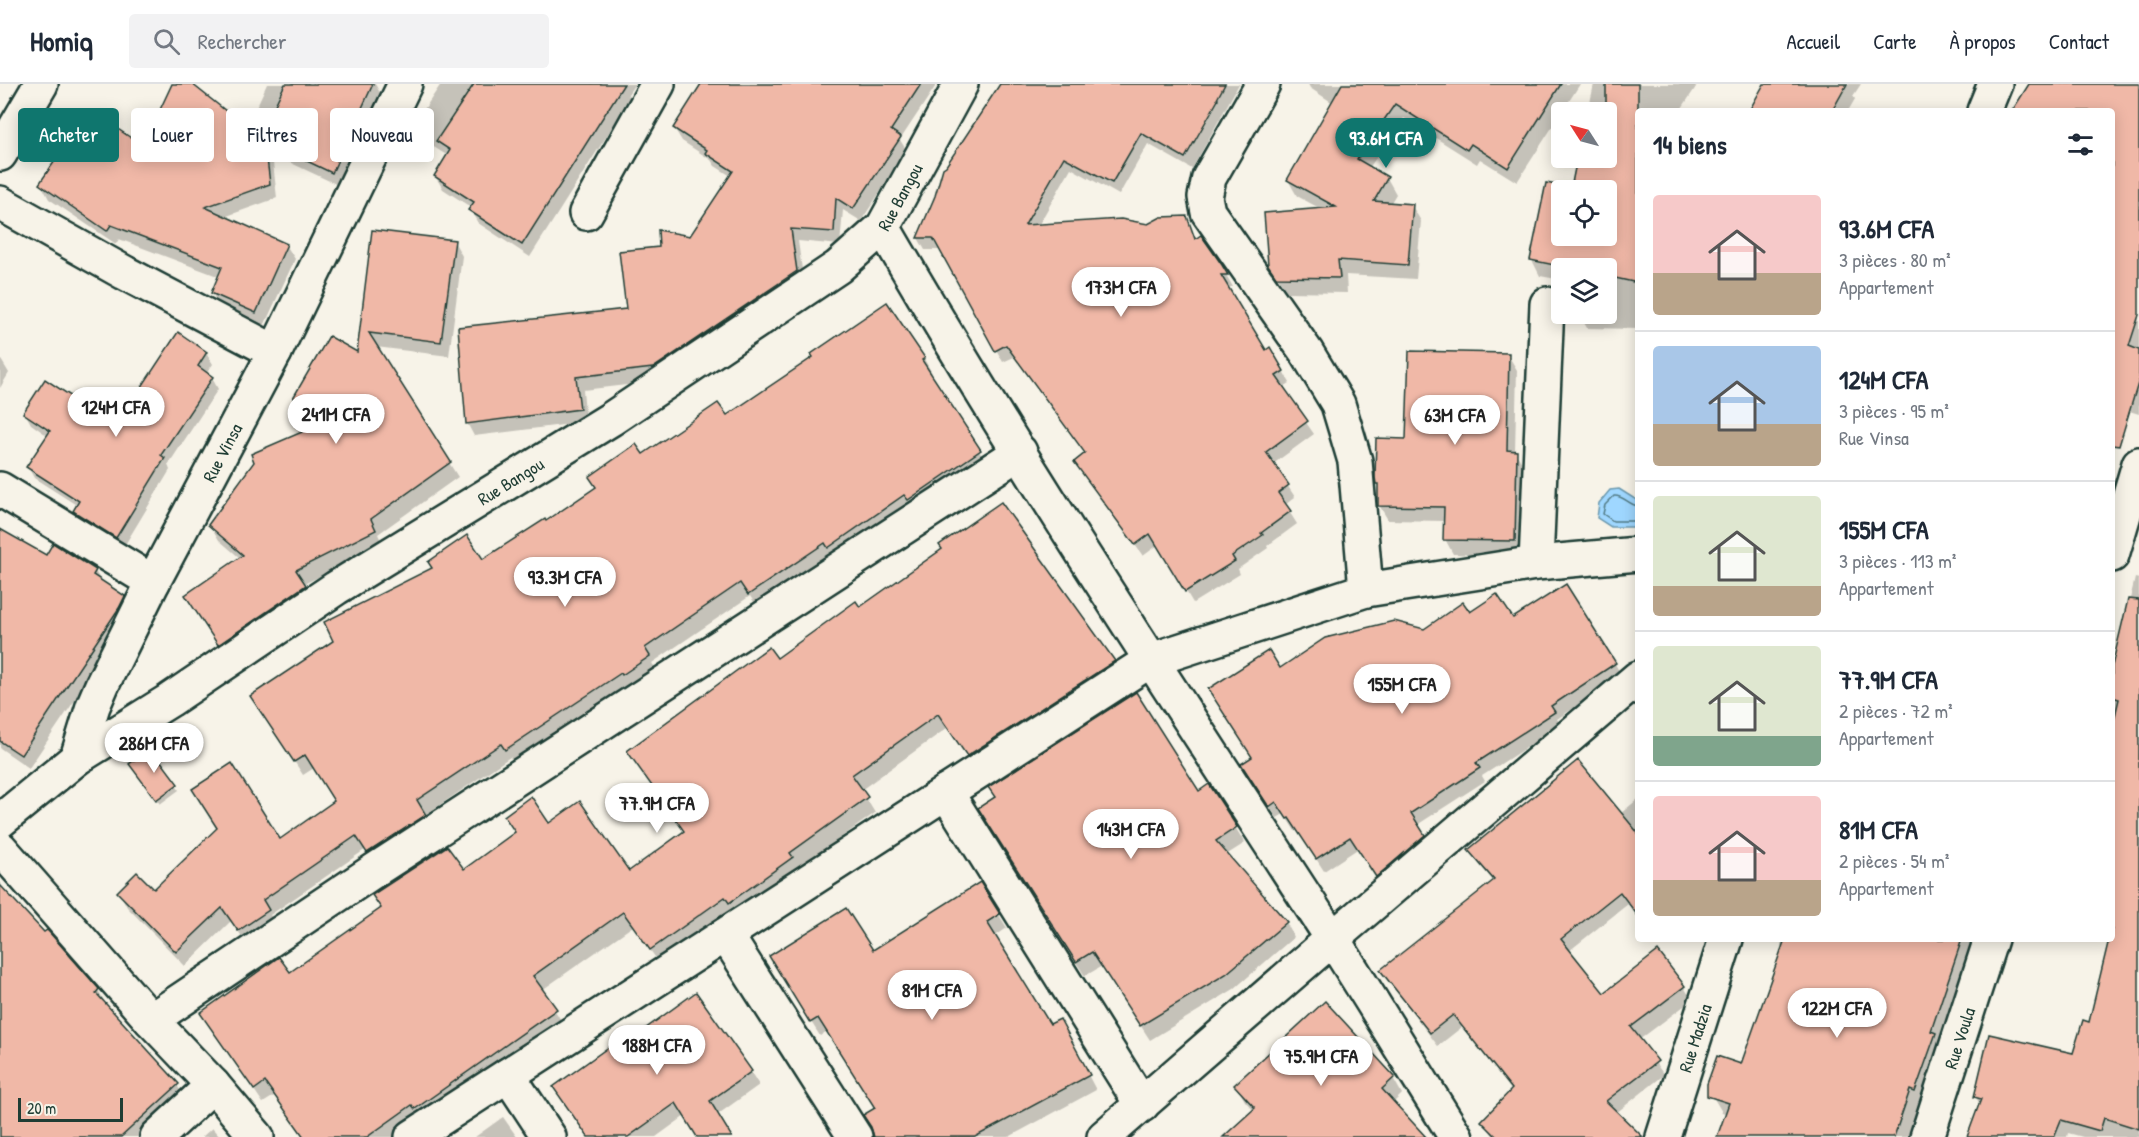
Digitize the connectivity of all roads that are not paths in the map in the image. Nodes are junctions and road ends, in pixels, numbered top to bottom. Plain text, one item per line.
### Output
1 (41, 84) edge
2 (405, 84) edge
3 (658, 84) edge
4 (961, 84) edge
5 (1263, 84) edge
6 (1994, 84) edge
7 (1985, 108) edge
8 (0, 154) edge
9 (0, 203) edge
10 (586, 213) dead end
11 (883, 227) junction
12 (1547, 304) dead end
13 (275, 352) junction
14 (1020, 452) junction
15 (2139, 464) edge
16 (0, 489) edge
17 (2115, 545) edge
18 (1635, 554) edge
19 (1536, 563) junction
20 (153, 582) junction
21 (1366, 590) junction
22 (1151, 660) junction
23 (1635, 681) edge
24 (77, 758) junction
25 (946, 792) junction
26 (0, 821) edge
27 (0, 848) edge
28 (726, 935) junction
29 (1332, 939) junction
30 (1725, 942) edge
31 (1990, 942) edge
32 (151, 1020) junction
33 (508, 1075) junction
34 (213, 1085) junction
35 (1142, 1105) junction
36 (157, 1137) edge
37 (257, 1137) edge
38 (412, 1137) edge
39 (549, 1137) edge
40 (855, 1137) edge
41 (1104, 1137) edge
42 (1456, 1137) edge
43 (1664, 1137) edge
44 (1927, 1137) edge

1 - 8 street
2 - 13 street, Rue Vinsa
3 - 10 street
4 - 11 street, Rue Bangou
5 - 21 street
6 - 7 street
9 - 13 street
11 - 14 street
11 - 24 street, Rue Bangou
12 - 19 street
13 - 20 street, Rue Vinsa
14 - 22 street
14 - 32 street
15 - 17 street
16 - 20 street
18 - 19 street
19 - 21 street
20 - 24 street, Rue Vinsa
21 - 22 street
22 - 25 street
22 - 29 street
23 - 29 street
24 - 26 street, Rue Bangou
25 - 28 street
25 - 35 street
27 - 32 street
28 - 33 street
28 - 40 street
29 - 35 street
29 - 42 street
30 - 43 street, Rue Madzia
31 - 44 street, Rue Voula
32 - 34 street
33 - 38 street
33 - 39 street
34 - 36 street
34 - 37 street
35 - 41 street

